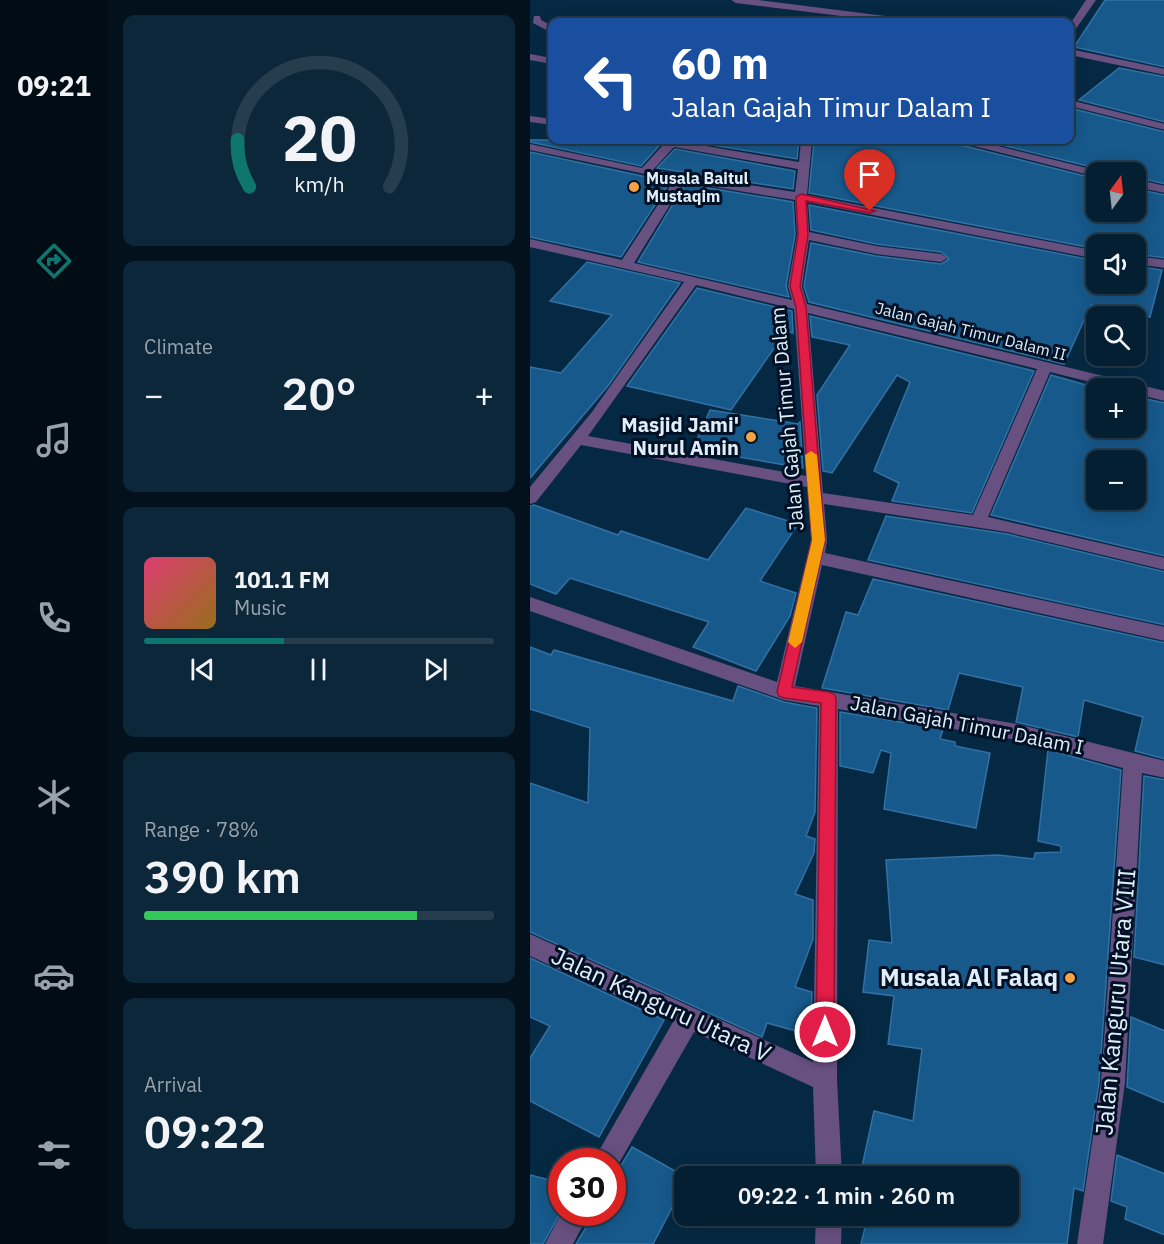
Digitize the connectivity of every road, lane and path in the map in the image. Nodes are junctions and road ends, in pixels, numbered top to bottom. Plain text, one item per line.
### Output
1 (737, 0) edge
2 (1091, 0) edge
3 (816, 10) junction
4 (536, 17) edge
5 (817, 18) edge
6 (878, 18) edge
7 (1074, 26) edge
8 (548, 28) edge
9 (1074, 53) edge
10 (530, 57) edge
11 (548, 60) edge
12 (1164, 72) edge
13 (1074, 104) edge
14 (530, 119) edge
15 (548, 121) edge
16 (1164, 127) edge
17 (670, 144) edge
18 (677, 144) edge
19 (806, 144) edge
20 (978, 144) edge
21 (530, 147) edge
22 (803, 166) junction
23 (1086, 170) edge
24 (645, 172) junction
25 (681, 178) junction
26 (1146, 186) edge
27 (1164, 190) edge
28 (801, 197) junction
29 (803, 235) junction
30 (530, 243) edge
31 (1086, 253) edge
32 (941, 258) dead end
33 (1146, 261) edge
34 (1164, 264) edge
35 (626, 265) junction
36 (693, 280) junction
37 (801, 307) junction
38 (1045, 368) junction
39 (1087, 378) edge
40 (1146, 392) edge
41 (1164, 396) edge
42 (578, 439) junction
43 (814, 490) junction
44 (530, 498) edge
45 (978, 522) junction
46 (815, 557) junction
47 (1164, 564) edge
48 (530, 604) edge
49 (1164, 634) edge
50 (784, 692) junction
51 (829, 698) junction
52 (1133, 760) junction
53 (1164, 770) edge
54 (530, 945) edge
55 (688, 1019) junction
56 (825, 1080) junction
57 (614, 1148) edge
58 (829, 1166) edge
59 (569, 1226) edge
60 (829, 1226) edge
61 (558, 1244) edge
62 (828, 1244) edge
63 (1090, 1244) edge

1 - 3 street
2 - 7 street
3 - 5 street
3 - 6 street
4 - 8 street
9 - 12 street
10 - 11 street
13 - 16 street
14 - 15 street
17 - 24 street
18 - 22 street
19 - 22 street, Jalan Gajah Timur Dalam
20 - 23 street
21 - 24 street
22 - 28 street, Jalan Gajah Timur Dalam
24 - 25 street
25 - 28 street
25 - 35 street
26 - 27 street
28 - 29 street, Jalan Gajah Timur Dalam
28 - 31 street
29 - 32 street
29 - 37 street, Jalan Gajah Timur Dalam
30 - 35 street, Jalan Gajah Timur Dalam II
33 - 34 street
35 - 36 street, Jalan Gajah Timur Dalam II
36 - 37 street, Jalan Gajah Timur Dalam II
36 - 42 street
37 - 38 street, Jalan Gajah Timur Dalam II
37 - 43 street, Jalan Gajah Timur Dalam
38 - 39 street, Jalan Gajah Timur Dalam II
38 - 45 street
40 - 41 street, Jalan Gajah Timur Dalam II
42 - 43 street
42 - 44 street
43 - 45 street
43 - 46 street, Jalan Gajah Timur Dalam
45 - 47 street
46 - 49 street
46 - 50 street, Jalan Gajah Timur Dalam
48 - 50 street, Jalan Gajah Timur Dalam I
50 - 51 street, Jalan Gajah Timur Dalam I
51 - 52 street, Jalan Gajah Timur Dalam I
51 - 56 street
52 - 53 street, Jalan Gajah Timur Dalam I
52 - 63 street, Jalan Kanguru Utara VIII
54 - 55 street, Jalan Kanguru Utara V
55 - 56 street, Jalan Kanguru Utara V
55 - 57 street
56 - 58 street
59 - 61 street
60 - 62 street

